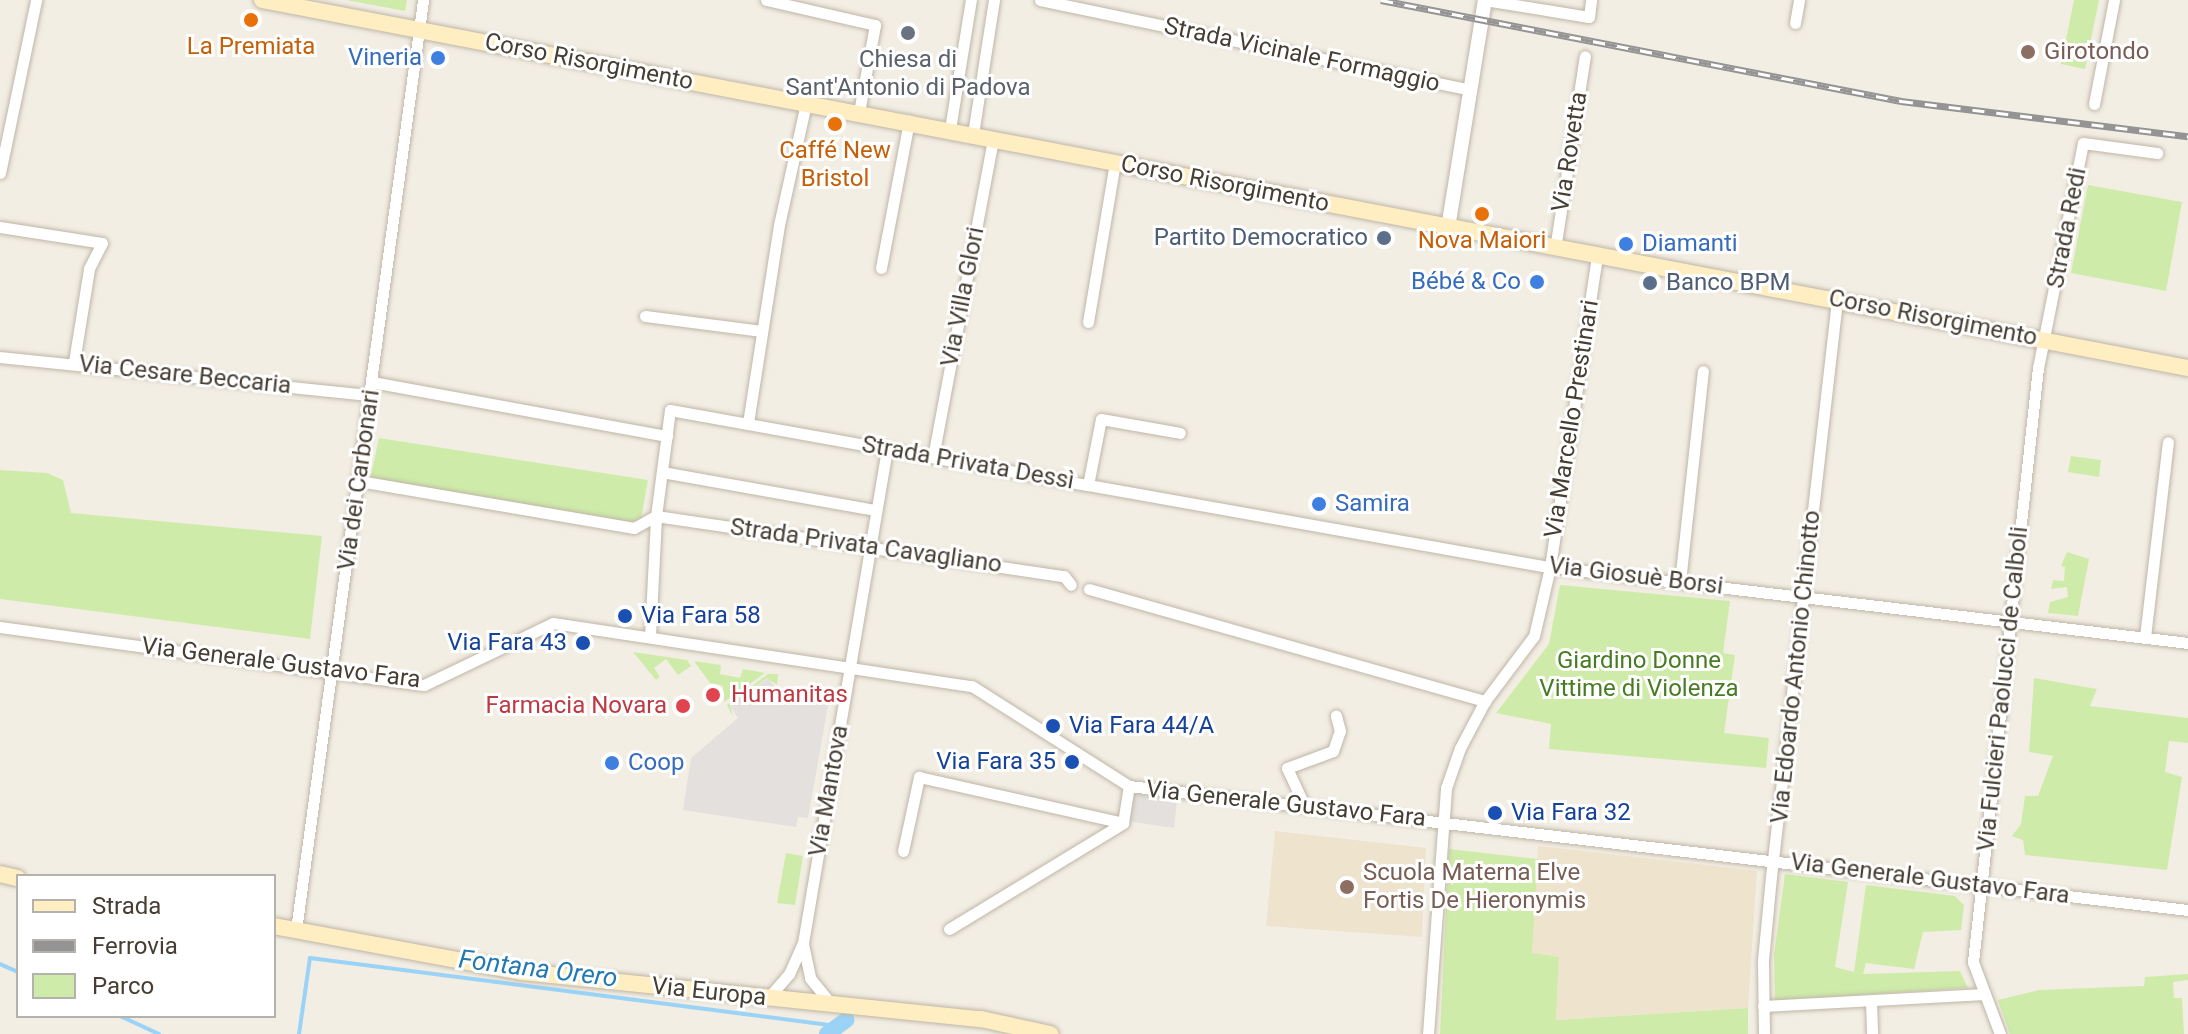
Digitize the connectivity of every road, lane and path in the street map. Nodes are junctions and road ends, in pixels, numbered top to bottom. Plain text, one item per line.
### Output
1 (36, 0) edge
2 (262, 0) edge
3 (423, 0) edge
4 (766, 0) edge
5 (971, 0) edge
6 (994, 0) edge
7 (1040, 0) edge
8 (1485, 0) edge
9 (1591, 0) edge
10 (1799, 0) edge
11 (2114, 0) edge
12 (1795, 23) dead end
13 (420, 30) junction
14 (1585, 56) dead end
15 (1471, 90) junction
16 (806, 103) junction
17 (2094, 104) dead end
18 (859, 112) junction
19 (909, 121) junction
20 (950, 129) junction
21 (973, 134) junction
22 (993, 138) junction
23 (2157, 153) dead end
24 (1115, 162) junction
25 (0, 173) edge
26 (0, 227) edge
27 (1448, 228) junction
28 (1555, 249) junction
29 (1597, 257) junction
30 (881, 268) dead end
31 (1837, 300) junction
32 (645, 316) dead end
33 (1088, 322) dead end
34 (762, 331) junction
35 (2045, 339) junction
36 (0, 357) edge
37 (74, 362) junction
38 (2188, 368) edge
39 (1703, 371) dead end
40 (372, 382) junction
41 (370, 395) junction
42 (748, 423) junction
43 (1180, 433) dead end
44 (667, 436) junction
45 (2168, 442) dead end
46 (887, 449) junction
47 (933, 457) junction
48 (662, 472) junction
49 (359, 481) junction
50 (1088, 485) junction
51 (876, 510) junction
52 (656, 516) junction
53 (869, 545) junction
54 (1550, 567) junction
55 (1680, 582) junction
56 (1071, 585) dead end
57 (1089, 589) dead end
58 (1803, 596) junction
59 (2011, 622) junction
60 (0, 627) edge
61 (650, 636) junction
62 (2145, 637) junction
63 (2188, 643) edge
64 (851, 668) junction
65 (332, 674) junction
66 (1485, 701) junction
67 (1336, 716) dead end
68 (1129, 786) junction
69 (1305, 807) junction
70 (1440, 821) junction
71 (1123, 823) junction
72 (903, 851) dead end
73 (1774, 860) junction
74 (1982, 886) junction
75 (2188, 910) edge
76 (276, 926) edge
77 (949, 929) dead end
78 (296, 930) junction
79 (803, 943) junction
80 (1985, 994) junction
81 (768, 998) junction
82 (1871, 1001) junction
83 (831, 1004) junction
84 (1763, 1006) junction
85 (1050, 1034) edge
86 (1428, 1034) edge
87 (1764, 1034) edge
88 (1872, 1034) edge
89 (2000, 1034) edge

1 - 25 street
2 - 13 main road, Corso Risorgimento
3 - 13 street, Via dei Carbonari
4 - 18 street
5 - 20 street
6 - 21 street
7 - 15 street, Strada Vicinale Formaggio
8 - 9 street
8 - 15 street
10 - 12 street
11 - 17 street
13 - 16 main road, Corso Risorgimento
13 - 40 street, Via dei Carbonari
14 - 28 street, Via Rovetta
15 - 27 street
16 - 18 main road, Corso Risorgimento
16 - 34 street
18 - 19 main road, Corso Risorgimento
19 - 20 main road, Corso Risorgimento
19 - 30 street
20 - 21 main road, Corso Risorgimento
21 - 22 main road, Corso Risorgimento
22 - 24 main road, Corso Risorgimento
22 - 47 street, Via Villa Glori
23 - 35 street, Strada Redi
24 - 27 main road, Corso Risorgimento
24 - 33 street
26 - 37 street
27 - 28 main road, Corso Risorgimento
28 - 29 main road, Corso Risorgimento
29 - 31 main road, Corso Risorgimento
29 - 54 street, Via Marcello Prestinari
31 - 35 main road, Corso Risorgimento
31 - 58 street, Via Edoardo Antonio Chinotto
32 - 34 street
34 - 42 street
35 - 38 main road, Corso Risorgimento
35 - 59 street, Via Fulcieri Paolucci de Calboli
36 - 37 street, Via Cesare Beccaria
37 - 41 street, Via Cesare Beccaria
39 - 55 street
40 - 41 street, Via dei Carbonari
40 - 44 street
41 - 49 street, Via dei Carbonari
42 - 44 street, Strada Privata Dessì
42 - 46 street, Strada Privata Dessì
43 - 50 street, Strada Privata Dessì
44 - 48 street
45 - 62 street
46 - 47 street, Strada Privata Dessì
46 - 51 street, Via Mantova
47 - 50 street, Strada Privata Dessì
48 - 51 street
48 - 52 street
49 - 52 street
49 - 65 street, Via dei Carbonari
50 - 54 street, Via Giosuè Borsi
51 - 53 street, Via Mantova
52 - 53 street, Strada Privata Cavagliano
52 - 61 street
53 - 56 street, Strada Privata Cavagliano
53 - 64 street, Via Mantova
54 - 55 street, Via Giosuè Borsi
54 - 66 street, Via Marcello Prestinari
55 - 58 street, Via Giosuè Borsi
57 - 66 street
58 - 59 street, Via Giosuè Borsi
58 - 73 street, Via Edoardo Antonio Chinotto
59 - 62 street, Via Giosuè Borsi
59 - 74 street, Via Fulcieri Paolucci de Calboli
60 - 65 street, Via Generale Gustavo Fara
61 - 64 street, Via Generale Gustavo Fara
61 - 65 street, Via Generale Gustavo Fara
62 - 63 street, Via Giosuè Borsi
64 - 68 street, Via Generale Gustavo Fara
64 - 79 street, Via Mantova
65 - 78 street, Via dei Carbonari
66 - 70 street, Via Marcello Prestinari
67 - 69 street
68 - 69 street, Via Generale Gustavo Fara
68 - 71 street
69 - 70 street, Via Generale Gustavo Fara
70 - 73 street, Via Generale Gustavo Fara
70 - 86 street, Via Marcello Prestinari
71 - 72 street
71 - 77 street
73 - 74 street, Via Generale Gustavo Fara
73 - 84 street, Via Edoardo Antonio Chinotto
74 - 75 street, Via Generale Gustavo Fara
74 - 80 street, Via Fulcieri Paolucci de Calboli
76 - 78 main road, Via Europa
78 - 81 main road, Via Europa
79 - 81 street, Via Mantova
79 - 83 street, Via Mantova
80 - 82 street
80 - 89 street, Via Fulcieri Paolucci de Calboli
81 - 83 main road, Via Europa
82 - 84 street
82 - 88 street
83 - 85 main road, Via Europa
84 - 87 street, Via Edoardo Antonio Chinotto

